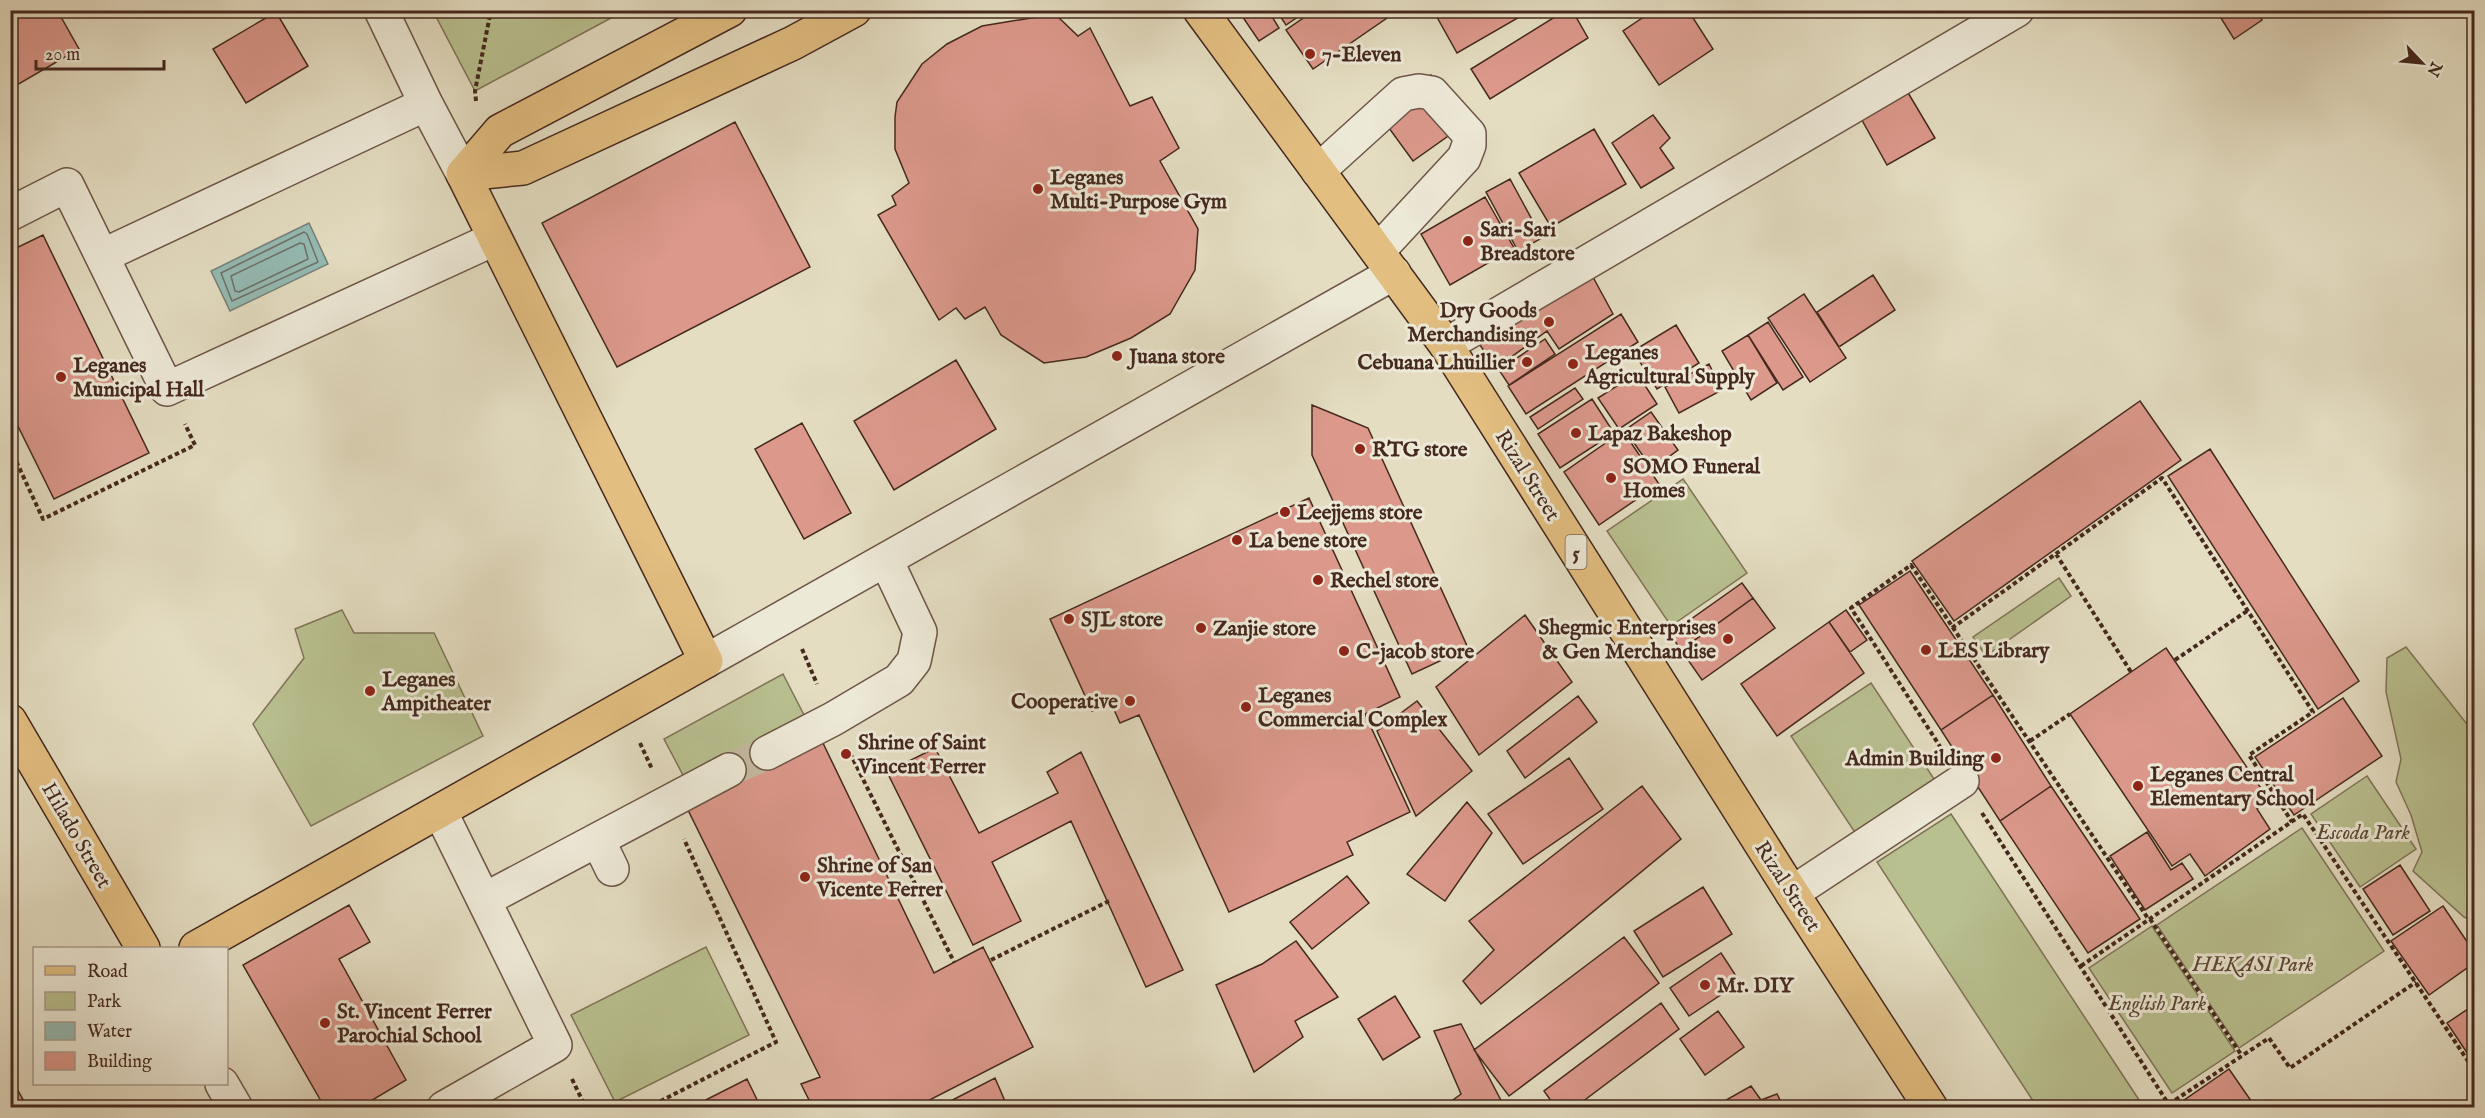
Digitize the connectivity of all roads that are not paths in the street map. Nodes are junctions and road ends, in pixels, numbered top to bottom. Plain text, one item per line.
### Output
1 (381, 10) edge
2 (730, 10) edge
3 (854, 10) edge
4 (1200, 10) edge
5 (2017, 10) edge
6 (426, 104) junction
7 (1318, 171) junction
8 (464, 174) junction
9 (10, 214) edge
10 (494, 239) junction
11 (102, 256) junction
12 (1386, 262) junction
13 (1446, 345) junction
14 (886, 560) junction
15 (706, 661) junction
16 (10, 721) edge
17 (767, 753) tunnel mouth
18 (729, 770) tunnel mouth
19 (1962, 781) road end
20 (440, 811) junction
21 (598, 840) junction
22 (612, 869) dead end
23 (1792, 893) junction
24 (484, 900) junction
25 (142, 947) edge
26 (198, 947) edge
27 (223, 1085) edge
28 (236, 1107) edge
29 (444, 1107) edge
30 (1930, 1107) edge

1 - 6 street
2 - 8 main road
3 - 8 main road
4 - 7 main road, Rizal Street / 5
5 - 13 street
6 - 8 street
6 - 11 street
7 - 12 main road, Rizal Street / 5
7 - 12 street
8 - 10 main road
9 - 11 street
10 - 11 street
10 - 15 main road
12 - 13 main road, Rizal Street / 5
12 - 14 street
13 - 23 main road, Rizal Street / 5
14 - 15 street
14 - 17 street
15 - 20 main road
16 - 25 main road, Hilado Street
18 - 21 street
19 - 23 street
20 - 24 street
20 - 26 main road
21 - 22 street
21 - 24 street
23 - 30 main road, Rizal Street / 5
24 - 29 street
27 - 28 street

